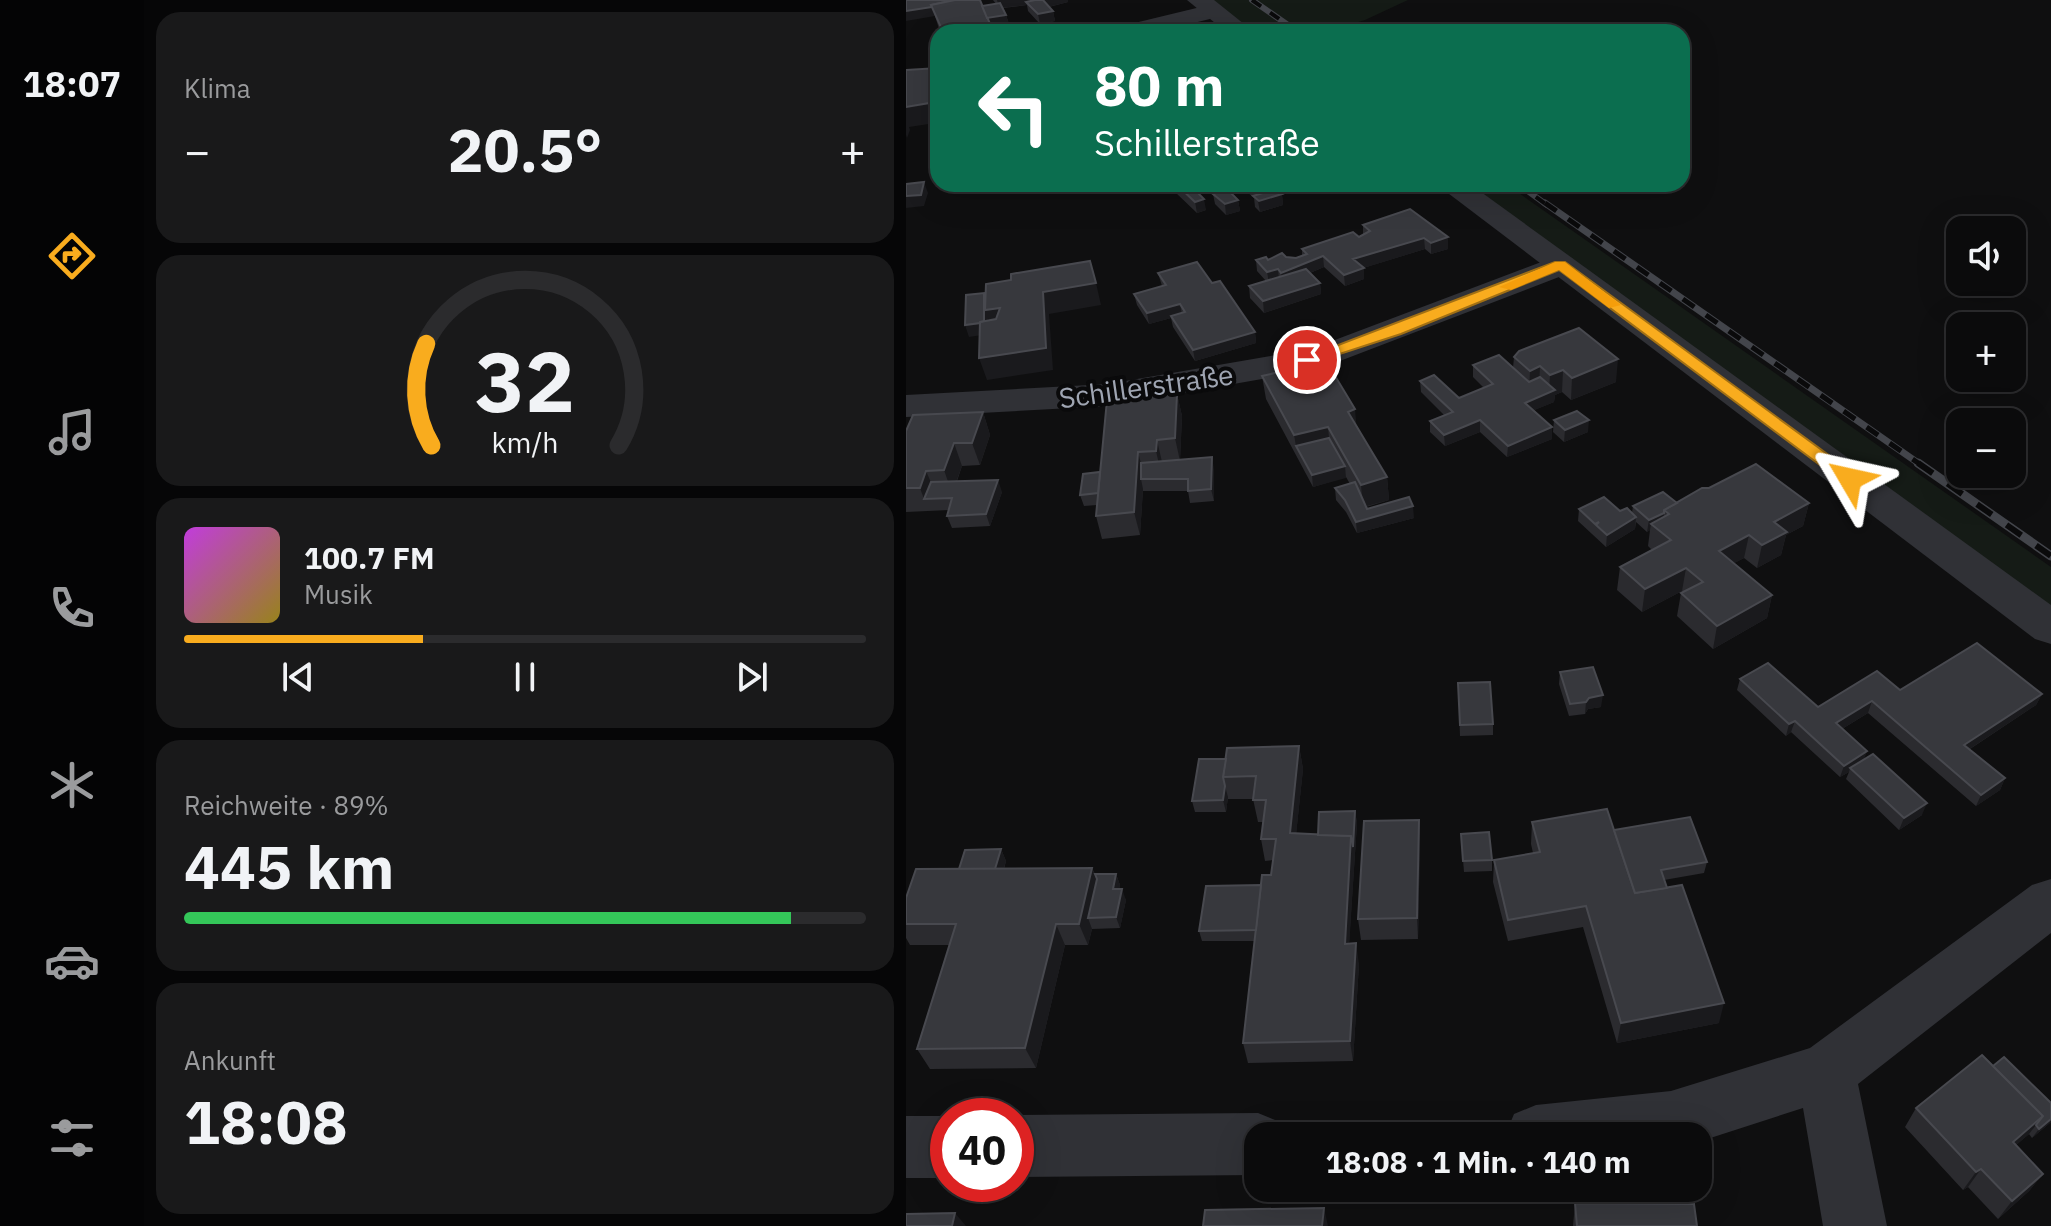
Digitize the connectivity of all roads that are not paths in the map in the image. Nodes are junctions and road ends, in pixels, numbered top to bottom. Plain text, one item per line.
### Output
1 (1206, 6) edge
2 (1151, 24) edge
3 (1231, 24) edge
4 (1462, 192) edge
5 (1560, 265) junction
6 (906, 406) edge
7 (2051, 628) edge
8 (2051, 902) edge
9 (1826, 1072) junction
10 (1662, 1122) edge
11 (1244, 1144) edge
12 (1034, 1146) edge
13 (906, 1147) edge
14 (930, 1147) edge
15 (1855, 1226) edge

1 - 2 street
1 - 3 street
4 - 5 street
5 - 6 street, Schillerstraße
5 - 7 street
8 - 9 street
9 - 10 street
9 - 15 street
11 - 12 street
13 - 14 street

